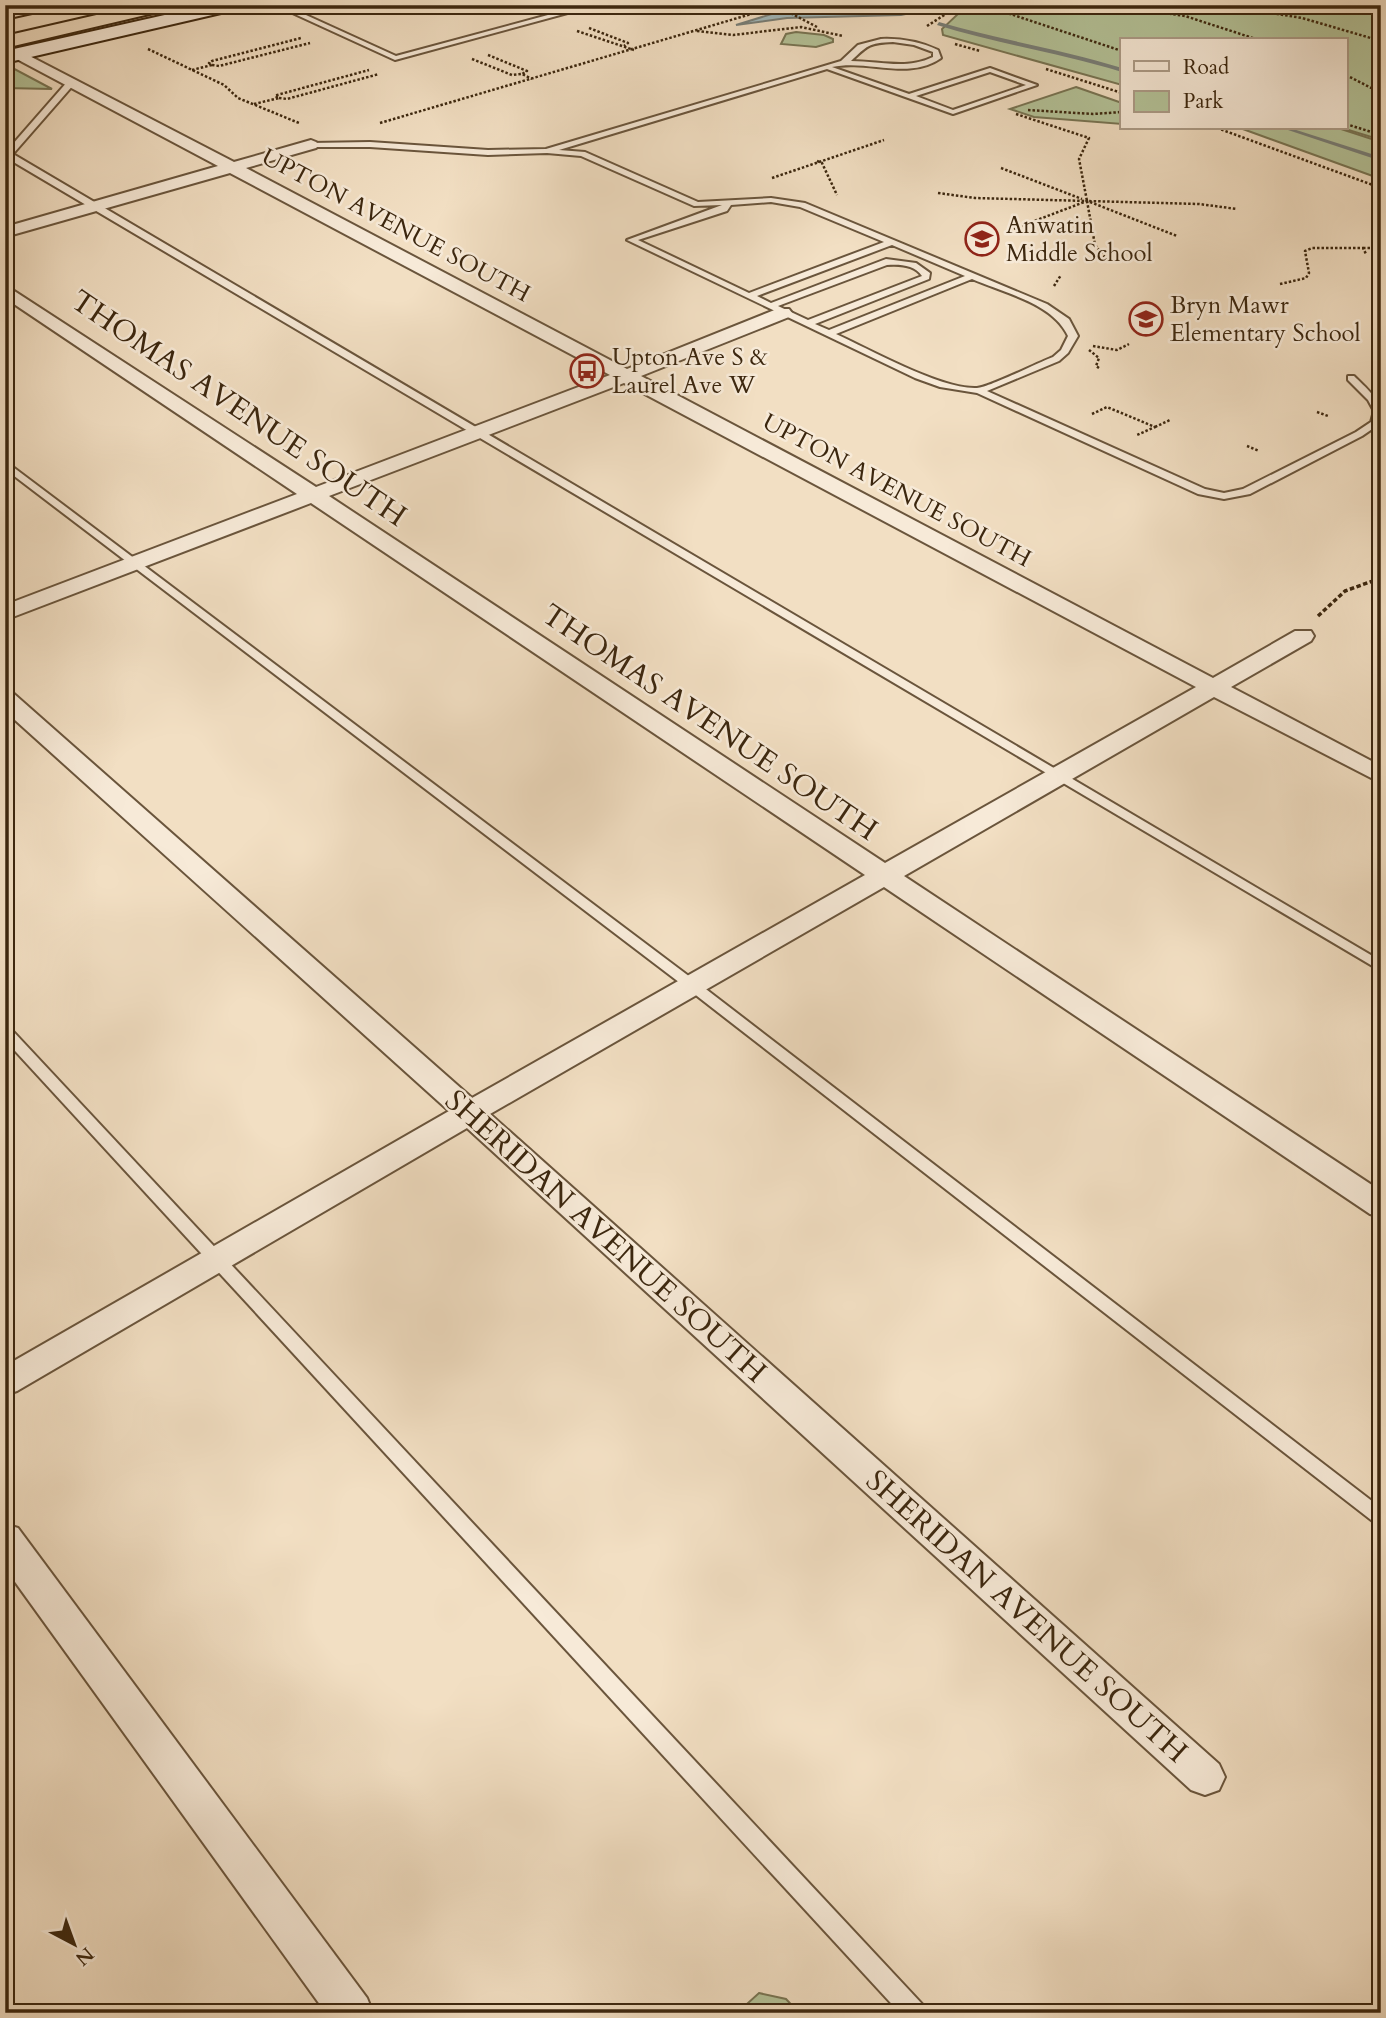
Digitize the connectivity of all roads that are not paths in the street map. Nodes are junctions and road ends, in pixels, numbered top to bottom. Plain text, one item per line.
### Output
1 (44, 5) edge
2 (103, 5) edge
3 (165, 5) edge
4 (234, 5) edge
5 (278, 5) edge
6 (594, 5) edge
7 (5, 14) edge
8 (5, 27) edge
9 (9, 51) edge
10 (844, 63) junction
11 (821, 68) junction
12 (71, 83) junction
13 (910, 96) junction
14 (311, 145) joint
15 (547, 151) junction
16 (232, 168) junction
17 (727, 204) junction
18 (93, 207) junction
19 (5, 232) edge
20 (893, 242) junction
21 (974, 276) junction
22 (5, 290) edge
23 (749, 296) junction
24 (776, 309) junction
25 (806, 324) junction
26 (827, 334) junction
27 (625, 376) junction
28 (1351, 378) dead end
29 (979, 391) junction
30 (1380, 411) edge
31 (477, 433) junction
32 (5, 464) edge
33 (314, 496) junction
34 (135, 564) junction
35 (5, 613) edge
36 (1303, 636) road end
37 (1214, 688) junction
38 (5, 698) edge
39 (1381, 776) edge
40 (1059, 777) junction
41 (883, 875) junction
42 (1381, 967) edge
43 (693, 986) junction
44 (5, 1031) edge
45 (470, 1113) junction
46 (1381, 1206) edge
47 (214, 1259) junction
48 (5, 1382) edge
49 (1381, 1518) edge
50 (5, 1539) edge
51 (1205, 1777) dead end
52 (352, 2013) edge
53 (915, 2013) edge

1 - 7 highway
2 - 8 highway
3 - 9 highway
4 - 9 street
5 - 6 lane
9 - 12 street, UPTON AVENUE SOUTH
10 - 10 lane
10 - 11 lane
11 - 13 lane
11 - 15 lane
12 - 16 street, UPTON AVENUE SOUTH
12 - 18 lane
13 - 13 lane
14 - 15 lane
14 - 16 street
15 - 17 lane
16 - 18 street
16 - 27 street, UPTON AVENUE SOUTH
17 - 20 lane
17 - 23 lane
18 - 19 street
18 - 31 lane
20 - 21 lane
20 - 23 lane
21 - 26 lane
21 - 29 lane
22 - 33 street, THOMAS AVENUE SOUTH
23 - 24 lane
24 - 25 lane
24 - 25 lane
24 - 27 street
25 - 26 lane
26 - 29 lane
27 - 31 street
27 - 37 street, UPTON AVENUE SOUTH
28 - 30 lane
29 - 30 lane
31 - 33 street
31 - 40 lane
32 - 34 lane
33 - 34 street
33 - 41 street, THOMAS AVENUE SOUTH
34 - 35 street
34 - 43 lane
36 - 37 street
37 - 39 street, UPTON AVENUE SOUTH
37 - 40 street
38 - 45 street, SHERIDAN AVENUE SOUTH
40 - 41 street
40 - 42 lane
41 - 43 street
41 - 46 street, THOMAS AVENUE SOUTH
43 - 45 street
43 - 49 lane
44 - 47 lane
45 - 47 street
45 - 51 street, SHERIDAN AVENUE SOUTH
47 - 48 street
47 - 53 lane
50 - 52 street

